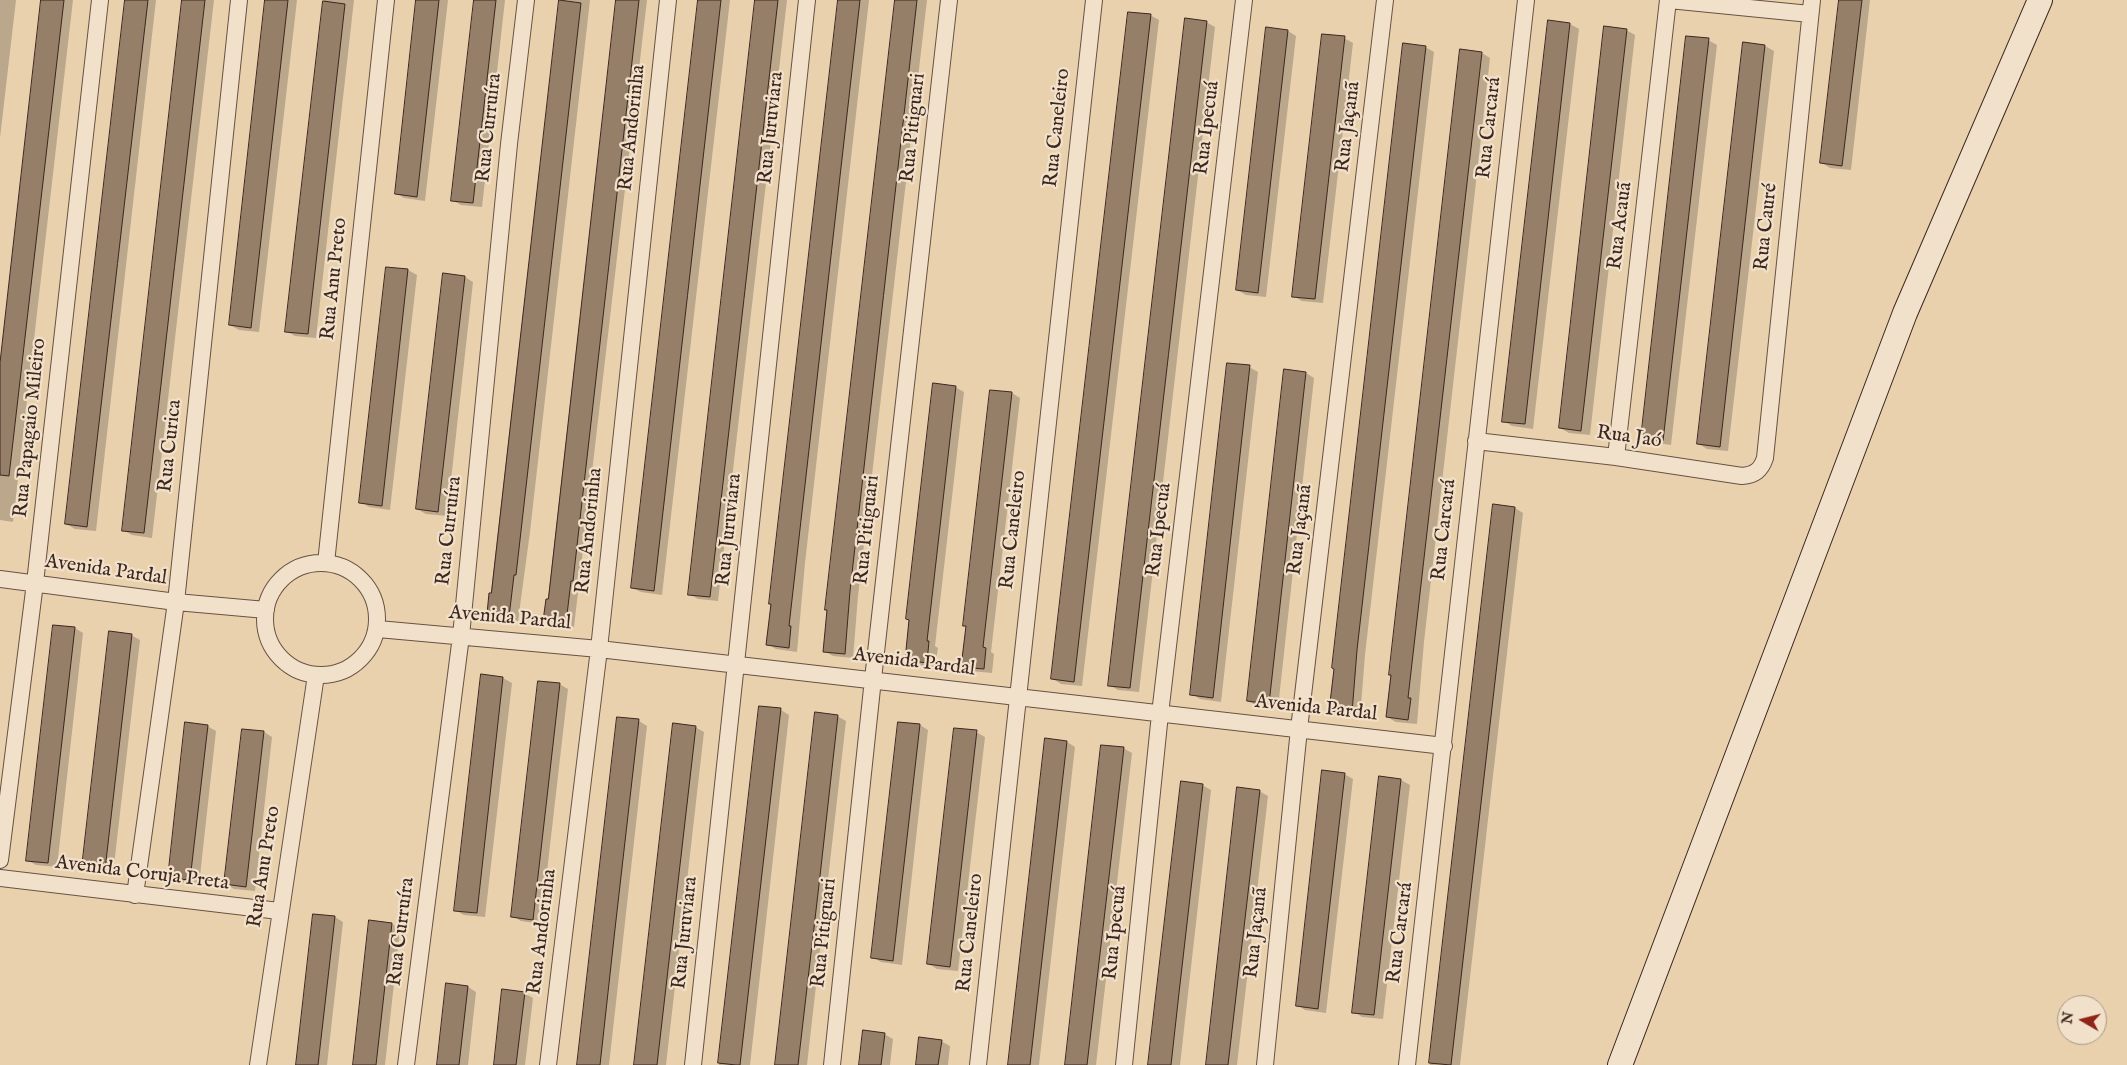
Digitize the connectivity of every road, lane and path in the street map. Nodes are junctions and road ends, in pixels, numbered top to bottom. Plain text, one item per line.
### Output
1 (100, 0) edge
2 (239, 0) edge
3 (386, 0) edge
4 (526, 0) edge
5 (668, 0) edge
6 (807, 0) edge
7 (949, 0) edge
8 (1094, 0) edge
9 (1244, 0) edge
10 (1385, 0) edge
11 (1526, 0) edge
12 (1669, 0) edge
13 (2040, 0) edge
14 (1811, 7) edge
15 (1476, 441) junction
16 (1616, 457) junction
17 (1765, 458) joint
18 (326, 562) junction
19 (0, 579) edge
20 (35, 583) junction
21 (176, 602) junction
22 (266, 610) junction
23 (378, 629) junction
24 (462, 636) junction
25 (599, 649) junction
26 (737, 665) junction
27 (316, 675) junction
28 (873, 679) junction
29 (1017, 698) junction
30 (1160, 714) junction
31 (1299, 728) junction
32 (1444, 746) junction
33 (0, 860) edge
34 (0, 878) edge
35 (135, 896) junction
36 (279, 911) junction
37 (258, 1065) edge
38 (406, 1065) edge
39 (548, 1065) edge
40 (693, 1065) edge
41 (832, 1065) edge
42 (978, 1065) edge
43 (1124, 1065) edge
44 (1265, 1065) edge
45 (1407, 1065) edge
46 (1620, 1065) edge

1 - 20 street, Rua Papagaio Mileiro
2 - 21 street, Rua Curica
3 - 18 street, Rua Anu Preto
4 - 24 street, Rua Curruíra
5 - 25 street, Rua Andorinha
6 - 26 street, Rua Juruviara
7 - 28 street, Rua Pitiguari
8 - 29 street, Rua Caneleiro
9 - 30 street, Rua Ipecuá
10 - 31 street, Rua Jaçanã
11 - 15 street, Rua Carcará
12 - 14 street
12 - 16 street, Rua Acauã
13 - 46 main road
14 - 17 street, Rua Cauré
15 - 16 street, Rua Jaó
15 - 32 street, Rua Carcará
16 - 17 street, Rua Jaó
18 - 22 street
18 - 23 street
19 - 20 street, Avenida Pardal
20 - 21 street, Avenida Pardal
20 - 33 street, Rua Papagaio Mileiro
21 - 22 street, Avenida Pardal
21 - 35 street, Rua Curica
22 - 27 street
23 - 24 street, Avenida Pardal
23 - 27 street
24 - 25 street, Avenida Pardal
24 - 38 street, Rua Curruíra
25 - 26 street, Avenida Pardal
25 - 39 street, Rua Andorinha
26 - 28 street, Avenida Pardal
26 - 40 street, Rua Juruviara
27 - 36 street, Rua Anu Preto
28 - 29 street, Avenida Pardal
28 - 41 street, Rua Pitiguari
29 - 30 street, Avenida Pardal
29 - 42 street, Rua Caneleiro
30 - 31 street, Avenida Pardal
30 - 43 street, Rua Ipecuá
31 - 32 street, Avenida Pardal
31 - 44 street, Rua Jaçanã
32 - 45 street, Rua Carcará
34 - 35 street, Avenida Coruja Preta
35 - 36 street, Avenida Coruja Preta
36 - 37 street, Rua Anu Preto

